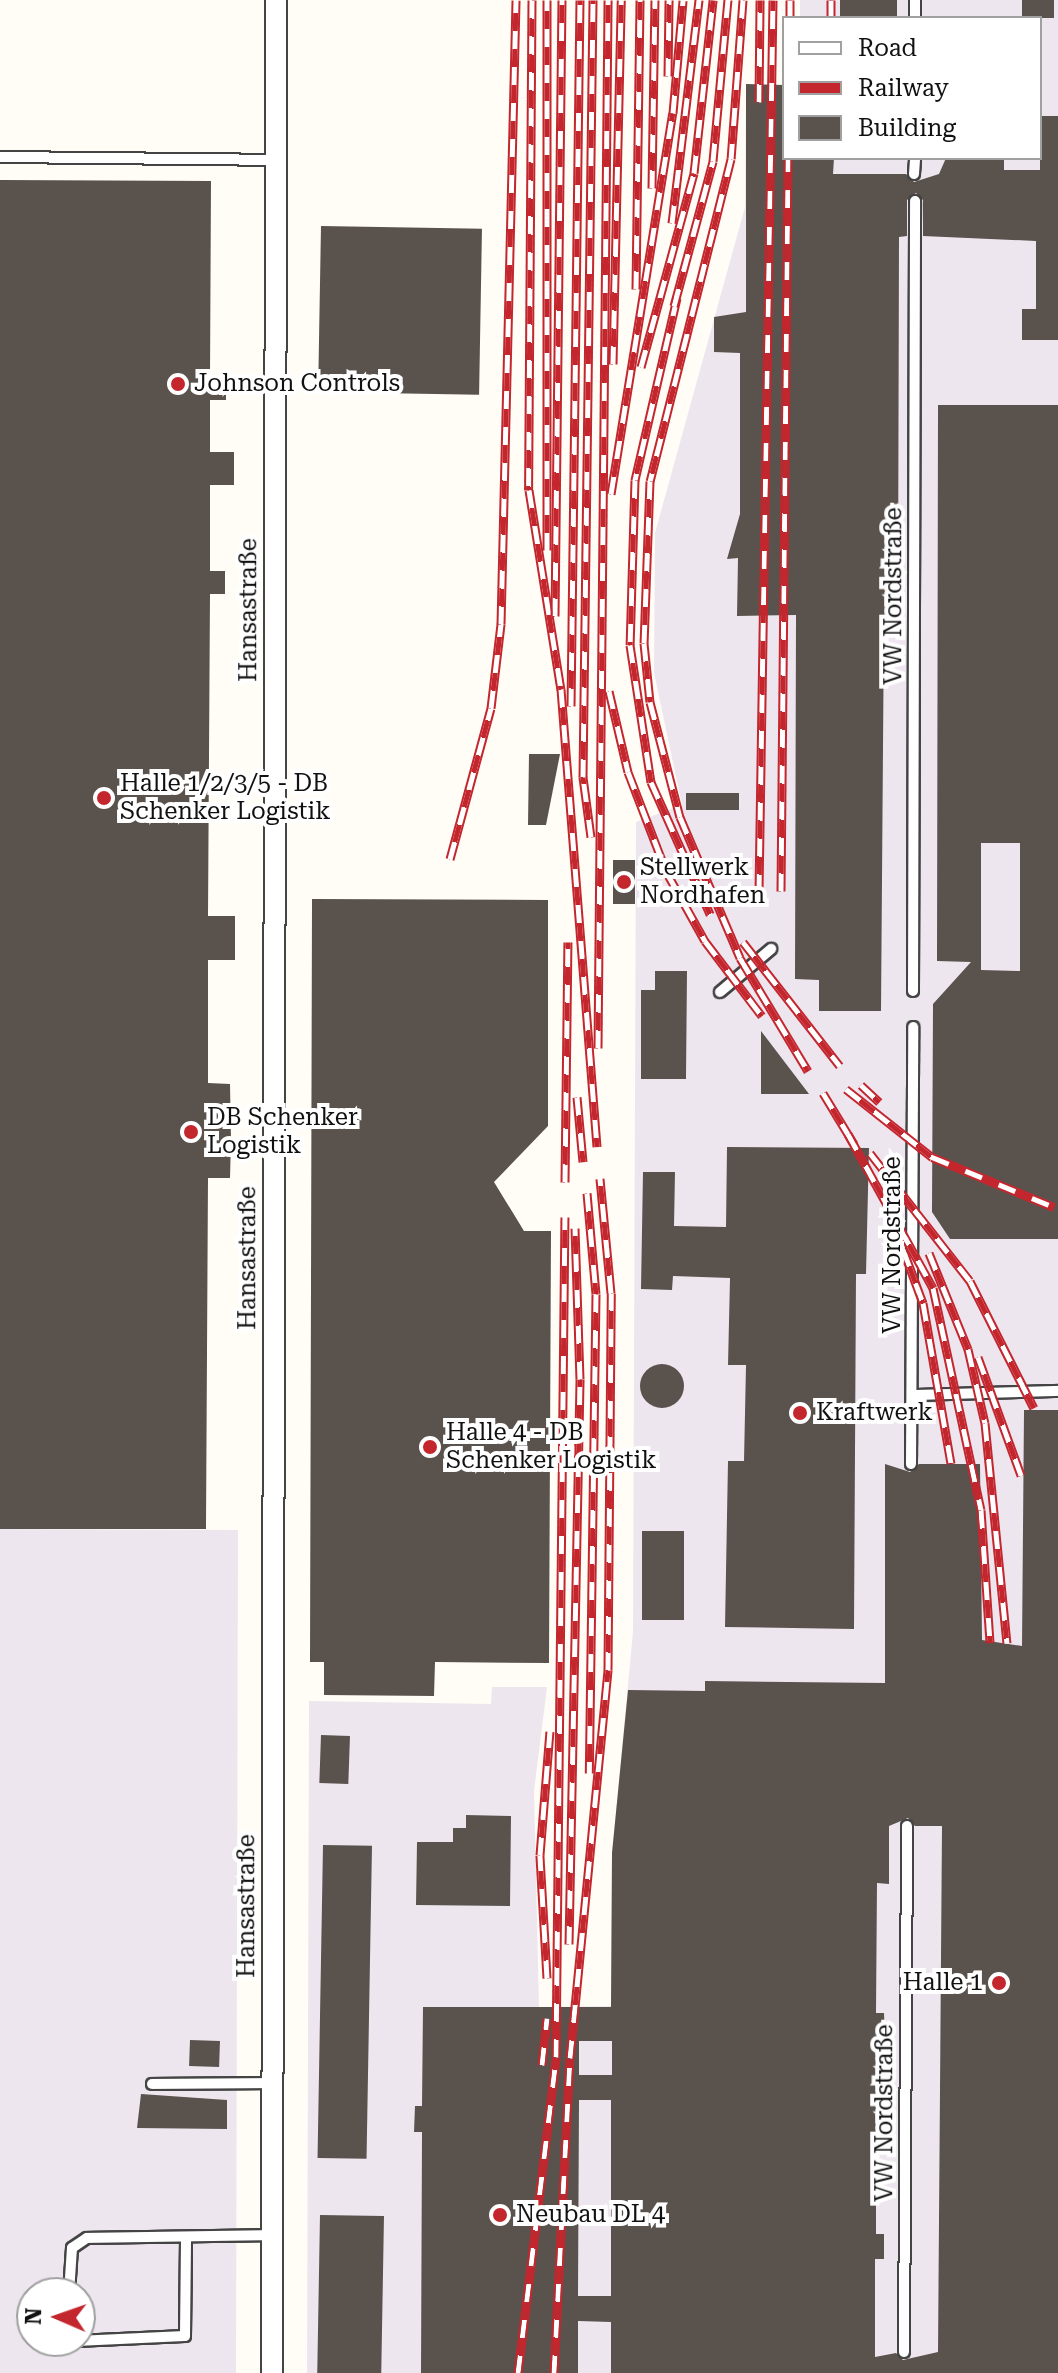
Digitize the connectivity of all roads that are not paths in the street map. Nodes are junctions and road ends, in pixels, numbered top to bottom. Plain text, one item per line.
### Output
1 (276, 0) edge
2 (0, 157) edge
3 (276, 160) junction
4 (915, 160) edge
5 (914, 174) dead end
6 (915, 201) dead end
7 (771, 949) dead end
8 (913, 991) dead end
9 (720, 992) dead end
10 (913, 1027) dead end
11 (1058, 1391) edge
12 (912, 1395) junction
13 (911, 1464) dead end
14 (907, 1826) dead end
15 (272, 2083) junction
16 (152, 2084) dead end
17 (273, 2235) junction
18 (186, 2237) junction
19 (69, 2277) edge
20 (96, 2340) edge
21 (904, 2352) dead end
22 (272, 2373) edge

1 - 3 street, Hansastraße
2 - 3 lane
3 - 15 street, Hansastraße
4 - 5 lane
6 - 8 lane, VW Nordstraße
7 - 9 lane
10 - 12 lane, VW Nordstraße
11 - 12 lane
12 - 13 lane, VW Nordstraße
14 - 21 lane, VW Nordstraße
15 - 16 lane
15 - 17 street, Hansastraße
17 - 18 lane
17 - 22 street, Hansastraße
18 - 19 lane
18 - 20 lane

